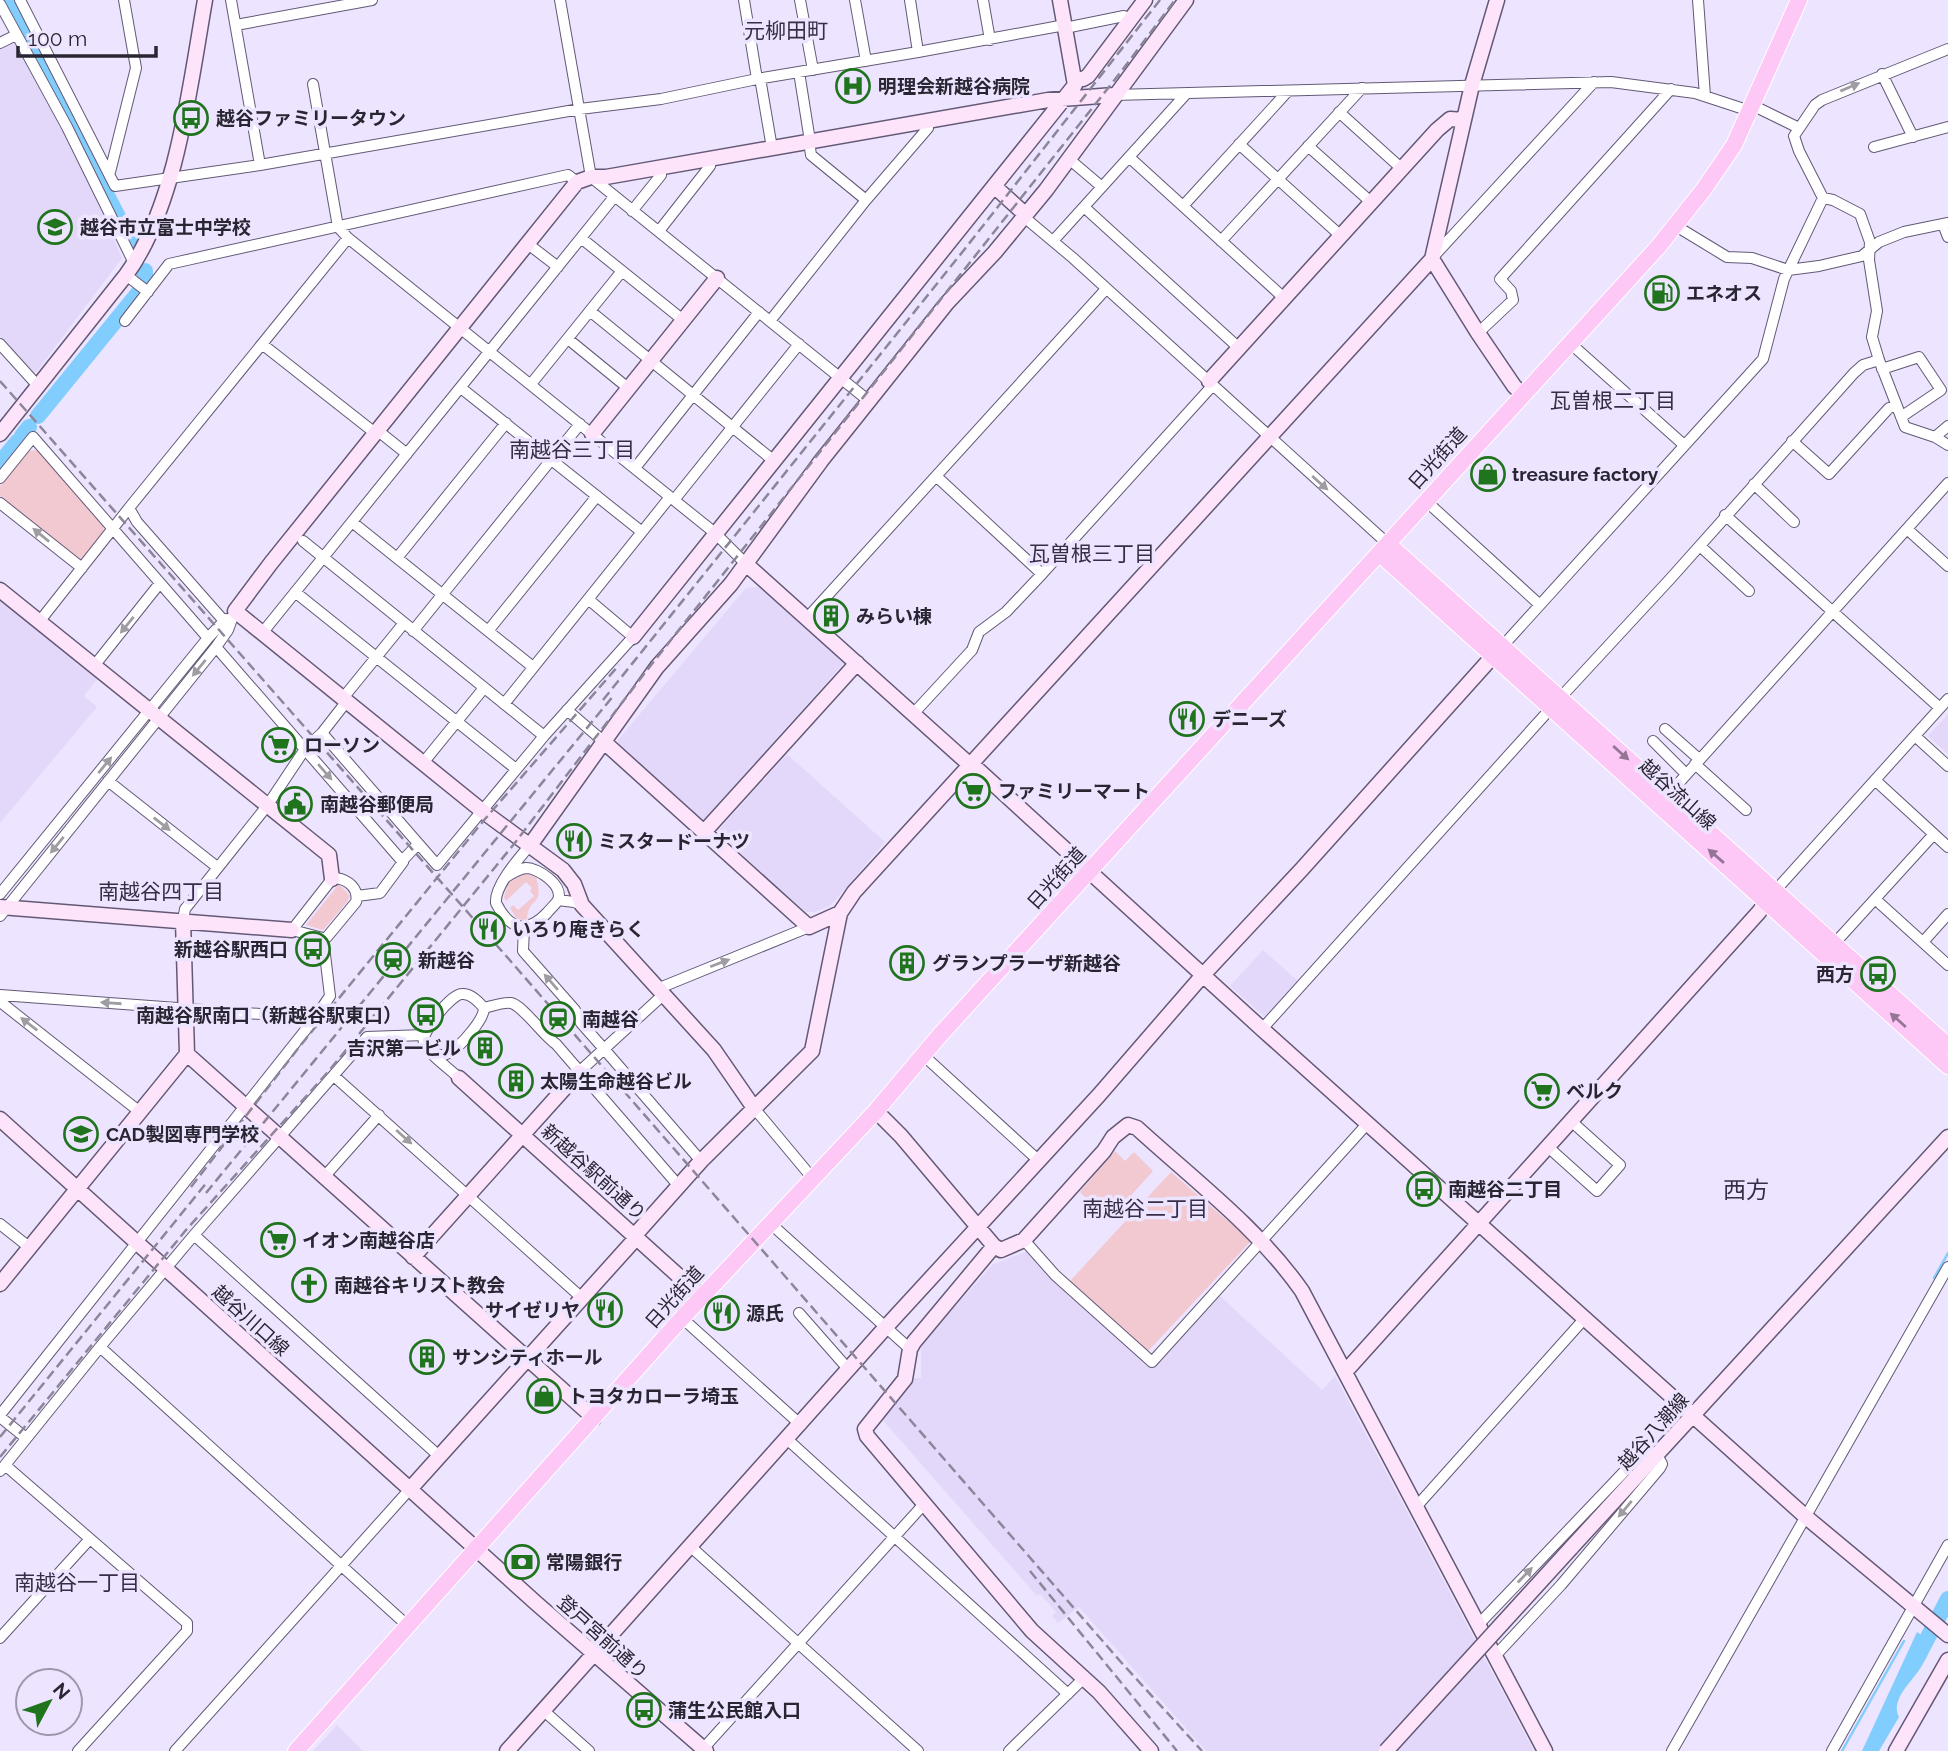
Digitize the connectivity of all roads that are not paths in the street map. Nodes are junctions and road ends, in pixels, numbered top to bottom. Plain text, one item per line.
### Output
1 (20, 0) edge
2 (124, 0) edge
3 (205, 0) edge
4 (231, 0) edge
5 (372, 0) edge
6 (560, 0) edge
7 (744, 0) edge
8 (800, 0) edge
9 (855, 0) edge
10 (909, 0) edge
11 (983, 0) edge
12 (1060, 0) edge
13 (1145, 0) edge
14 (1186, 0) edge
15 (1497, 0) edge
16 (1698, 0) edge
17 (1798, 0) edge
18 (0, 4) edge
19 (1131, 19) junction
20 (236, 25) junction
21 (1065, 26) junction
22 (16, 35) junction
23 (990, 40) junction
24 (0, 43) edge
25 (1948, 49) edge
26 (918, 52) junction
27 (866, 61) junction
28 (813, 70) junction
29 (799, 72) junction
30 (1882, 74) junction
31 (759, 79) junction
32 (1074, 79) junction
33 (1594, 82) junction
34 (313, 84) dead end
35 (1472, 85) junction
36 (1362, 88) junction
37 (1671, 89) junction
38 (1288, 91) junction
39 (1186, 94) junction
40 (1114, 95) junction
41 (1705, 96) junction
42 (1064, 98) junction
43 (1751, 108) junction
44 (580, 109) junction
45 (1339, 112) junction
46 (926, 120) junction
47 (1464, 120) junction
48 (1948, 127) edge
49 (1798, 128) junction
50 (1913, 137) junction
51 (810, 141) junction
52 (1239, 144) junction
53 (1308, 146) junction
54 (1874, 147) dead end
55 (772, 148) junction
56 (324, 154) junction
57 (1129, 157) junction
58 (710, 158) junction
59 (1069, 159) junction
60 (260, 165) junction
61 (661, 167) junction
62 (1402, 169) junction
63 (110, 172) junction
64 (169, 179) junction
65 (584, 180) junction
66 (1278, 180) junction
67 (994, 186) junction
68 (1102, 187) junction
69 (614, 197) junction
70 (1823, 198) junction
71 (866, 200) junction
72 (1372, 203) junction
73 (1183, 206) junction
74 (1084, 207) junction
75 (632, 211) junction
76 (1025, 216) junction
77 (1946, 224) edge
78 (1676, 226) junction
79 (338, 227) junction
80 (659, 231) junction
81 (1341, 236) junction
82 (1948, 237) edge
83 (348, 238) junction
84 (581, 238) junction
85 (1053, 241) junction
86 (1222, 241) junction
87 (528, 244) junction
88 (1870, 250) junction
89 (1432, 259) junction
90 (135, 266) junction
91 (558, 267) junction
92 (1788, 270) junction
93 (622, 271) junction
94 (717, 278) junction
95 (1106, 289) junction
96 (148, 292) junction
97 (1284, 298) junction
98 (590, 311) junction
99 (759, 312) junction
100 (683, 320) junction
101 (125, 321) dead end
102 (770, 321) junction
103 (461, 327) junction
104 (1478, 333) junction
105 (568, 339) junction
106 (1570, 343) junction
107 (0, 344) edge
108 (262, 344) junction
109 (799, 344) junction
110 (1239, 348) junction
111 (490, 351) junction
112 (650, 360) junction
113 (1880, 365) junction
114 (840, 377) junction
115 (1211, 383) junction
116 (531, 384) junction
117 (38, 386) junction
118 (461, 388) junction
119 (628, 388) junction
120 (693, 395) junction
121 (1523, 395) junction
122 (869, 401) junction
123 (1897, 406) junction
124 (1901, 417) junction
125 (506, 424) junction
126 (580, 424) junction
127 (1948, 425) edge
128 (733, 427) junction
129 (376, 432) junction
130 (0, 434) edge
131 (592, 434) junction
132 (1269, 437) junction
133 (1935, 437) junction
134 (1792, 441) junction
135 (1948, 445) edge
136 (1684, 446) junction
137 (407, 454) junction
138 (551, 459) junction
139 (774, 461) junction
140 (635, 468) junction
141 (936, 477) junction
142 (0, 478) edge
143 (1948, 483) edge
144 (1754, 484) junction
145 (597, 496) junction
146 (672, 498) junction
147 (1426, 500) junction
148 (0, 503) edge
149 (129, 508) junction
150 (1725, 515) junction
151 (352, 522) junction
152 (1794, 522) dead end
153 (113, 529) junction
154 (1907, 529) junction
155 (642, 532) junction
156 (715, 533) junction
157 (303, 541) dead end
158 (1700, 546) junction
159 (1384, 549) junction
160 (323, 558) junction
161 (397, 558) junction
162 (746, 564) junction
163 (1948, 566) edge
164 (82, 568) junction
165 (1042, 574) junction
166 (160, 583) junction
167 (0, 590) edge
168 (1749, 591) dead end
169 (295, 592) junction
170 (443, 595) junction
171 (588, 599) junction
172 (1540, 605) junction
173 (236, 611) junction
174 (1832, 612) junction
175 (807, 618) junction
176 (224, 621) junction
177 (39, 622) junction
178 (404, 623) junction
179 (413, 631) junction
180 (488, 631) junction
181 (263, 632) junction
182 (633, 637) junction
183 (208, 638) junction
184 (216, 647) junction
185 (1499, 651) junction
186 (376, 657) junction
187 (857, 663) junction
188 (94, 666) junction
189 (533, 667) junction
190 (484, 688) junction
191 (345, 699) junction
192 (1948, 699) edge
193 (1556, 703) junction
194 (504, 704) junction
195 (1940, 708) junction
196 (567, 710) junction
197 (913, 714) junction
198 (153, 715) junction
199 (457, 722) junction
200 (1665, 729) dead end
201 (322, 733) junction
202 (544, 736) junction
203 (1915, 736) junction
204 (603, 741) junction
205 (1653, 741) dead end
206 (305, 749) junction
207 (423, 762) junction
208 (1697, 762) junction
209 (970, 765) junction
210 (1948, 765) edge
211 (516, 769) junction
212 (1686, 774) junction
213 (1875, 780) junction
214 (108, 781) junction
215 (1668, 795) junction
216 (267, 806) junction
217 (481, 810) junction
218 (1746, 810) dead end
219 (704, 832) junction
220 (1934, 834) junction
221 (418, 844) junction
222 (531, 844) junction
223 (1948, 847) edge
224 (402, 861) junction
225 (217, 867) junction
226 (534, 869) junction
227 (1090, 872) junction
228 (506, 877) junction
229 (332, 879) junction
230 (357, 896) junction
231 (1771, 896) junction
232 (1875, 899) junction
233 (2, 900) edge
234 (558, 900) junction
235 (582, 905) junction
236 (840, 913) junction
237 (1948, 914) edge
238 (183, 920) junction
239 (524, 927) junction
240 (809, 927) junction
241 (292, 930) junction
242 (323, 939) junction
243 (1923, 942) junction
244 (1834, 944) junction
245 (1948, 965) edge
246 (1203, 975) junction
247 (660, 992) junction
248 (0, 995) edge
249 (484, 1008) junction
250 (185, 1009) junction
251 (314, 1018) junction
252 (1262, 1029) junction
253 (424, 1035) junction
254 (1948, 1046) edge
255 (454, 1049) junction
256 (604, 1049) junction
257 (432, 1053) junction
258 (187, 1054) junction
259 (923, 1055) junction
260 (1948, 1066) edge
261 (579, 1072) junction
262 (334, 1076) junction
263 (459, 1078) junction
264 (245, 1105) junction
265 (754, 1108) junction
266 (876, 1111) junction
267 (140, 1112) junction
268 (379, 1115) junction
269 (0, 1119) edge
270 (1572, 1121) junction
271 (1368, 1123) junction
272 (523, 1134) junction
273 (1948, 1137) edge
274 (281, 1138) junction
275 (1548, 1147) junction
276 (1038, 1160) junction
277 (701, 1161) junction
278 (324, 1177) junction
279 (814, 1180) junction
280 (678, 1185) junction
281 (77, 1189) junction
282 (468, 1195) junction
283 (1479, 1223) junction
284 (0, 1224) edge
285 (771, 1224) junction
286 (977, 1227) junction
287 (194, 1235) junction
288 (636, 1236) junction
289 (1024, 1240) junction
290 (1262, 1240) junction
291 (137, 1243) junction
292 (994, 1246) junction
293 (29, 1247) junction
294 (413, 1257) junction
295 (1948, 1268) edge
296 (166, 1269) junction
297 (0, 1284) edge
298 (702, 1297) junction
299 (582, 1298) junction
300 (799, 1313) dead end
301 (682, 1318) junction
302 (1584, 1318) junction
303 (885, 1328) junction
304 (100, 1346) junction
305 (910, 1349) junction
306 (527, 1358) junction
307 (849, 1370) junction
308 (1345, 1372) junction
309 (0, 1416) edge
310 (1693, 1416) junction
311 (594, 1418) junction
312 (801, 1425) junction
313 (26, 1438) junction
314 (788, 1440) junction
315 (1657, 1455) junction
316 (439, 1456) junction
317 (3, 1468) edge
318 (410, 1489) junction
319 (924, 1504) junction
320 (1416, 1507) junction
321 (1807, 1517) junction
322 (894, 1536) junction
323 (89, 1540) junction
324 (1948, 1545) edge
325 (691, 1547) junction
326 (476, 1549) junction
327 (341, 1566) junction
328 (1915, 1608) junction
329 (1478, 1625) junction
330 (408, 1626) junction
331 (2, 1633) edge
332 (1946, 1633) edge
333 (798, 1643) junction
334 (594, 1654) junction
335 (1495, 1656) junction
336 (1948, 1660) edge
337 (1084, 1678) junction
338 (1068, 1695) junction
339 (544, 1711) junction
340 (703, 1750) edge
341 (78, 1751) edge
342 (175, 1751) edge
343 (296, 1751) edge
344 (508, 1751) edge
345 (589, 1751) edge
346 (918, 1751) edge
347 (1009, 1751) edge
348 (1151, 1751) edge
349 (1387, 1751) edge
350 (1545, 1751) edge
351 (1672, 1751) edge
352 (1832, 1751) edge
353 (1896, 1751) edge

1 - 63 street
2 - 63 street
3 - 64 street
4 - 20 street
5 - 20 street
6 - 44 street
7 - 31 street
8 - 28 street
9 - 27 street
10 - 26 street
11 - 23 street
12 - 21 street
13 - 19 street
14 - 40 street
15 - 35 street
16 - 41 street
17 - 43 main road, 日光街道
18 - 22 street
19 - 21 street
19 - 32 street
20 - 60 street
21 - 23 street
21 - 32 street
22 - 24 street
22 - 90 street
23 - 26 street
25 - 30 street
26 - 27 street
27 - 28 street
28 - 29 street
29 - 31 street
29 - 51 street
49 -> 30 street
30 - 50 street
31 - 44 street
31 - 55 street
32 - 42 street
33 - 35 street
33 - 37 street
33 - 89 street
34 - 56 street
35 - 36 street
35 - 47 street
36 - 38 street
36 - 45 street
37 - 41 street
37 - 104 street
38 - 39 street
38 - 52 street
39 - 40 street
39 - 57 street
40 - 42 street
40 - 59 street
41 - 43 street
42 - 46 street
42 - 67 street
43 - 49 street
43 - 78 main road, 日光街道
44 - 56 street
44 - 65 street
45 - 53 street
45 - 62 street
46 - 51 street
46 - 71 street
47 - 62 street
47 - 89 street
48 - 50 street
49 - 70 street
50 - 54 street
51 - 55 street
51 - 71 street
52 - 66 street
52 - 73 street
53 - 66 street
53 - 72 street
55 - 58 street
56 - 60 street
56 - 79 street
57 - 68 street
57 - 73 street
58 - 61 street
58 - 80 street
59 - 68 street
59 - 76 street
60 - 64 street
61 - 65 street
61 - 75 street
62 - 72 street
63 - 64 street
64 - 90 street
65 - 69 street
65 - 79 street
65 - 87 street
66 - 81 street
66 - 86 street
67 - 76 street
67 - 114 street
68 - 74 street
69 - 75 street
69 - 84 street
70 - 88 street
70 - 92 street
71 - 102 street
72 - 81 street
73 - 86 street
74 - 85 street
74 - 110 street
75 - 80 street
76 - 85 street
76 - 122 street
77 - 82 street
77 - 88 street
78 - 92 street
78 - 106 main road, 日光街道
79 - 83 street
79 - 96 street
80 - 94 street
81 - 97 street
83 - 103 street
83 - 108 street
84 - 91 street
84 - 93 street
85 - 95 street
86 - 97 street
87 - 91 street
87 - 103 street
88 - 92 street
88 - 113 street
89 - 104 street
89 - 132 street
90 - 96 street
90 - 117 street
91 - 111 street
92 - 136 street
93 - 98 street
93 - 100 street
94 - 99 street
94 - 100 street
95 - 115 street
95 - 141 street
96 - 101 street
97 - 110 street
98 - 105 street
98 - 112 street
99 - 102 street
99 - 120 street
100 - 112 street
102 - 109 street
103 - 111 street
103 - 129 street
104 - 121 street
105 - 116 street
105 - 119 street
106 - 121 main road, 日光街道
106 - 136 street
107 - 117 street
108 - 129 street
108 - 149 street
109 - 114 street
109 - 128 street
110 - 115 street
111 - 116 street
111 - 118 street
112 - 119 street
112 - 120 street
113 - 123 street
113 - 124 street
113 - 134 street
114 - 122 street
114 - 139 street
115 - 132 street
115 - 165 street
116 - 126 street
117 - 130 street
118 - 125 street
118 - 137 street
119 - 131 street
120 - 128 street
120 - 140 street
121 - 147 main road, 日光街道
122 - 162 street
123 - 124 street
123 - 134 street
124 - 133 street
125 - 138 street
125 - 161 street
126 - 131 street
126 - 138 street
127 - 133 street
128 - 139 street
128 - 146 street
129 - 137 street
129 - 173 street
131 - 140 street
132 -> 159 street
132 - 209 street
133 - 135 street
134 - 144 street
136 - 172 street
137 - 151 street
138 - 145 street
138 - 170 street
139 - 156 street
140 - 146 street
141 - 165 street
141 - 175 street
142 - 153 street
143 - 154 street
144 - 150 street
144 - 152 street
145 - 155 street
145 - 180 street
146 - 155 street
146 - 156 street
147 - 159 main road, 日光街道
147 - 172 street
164 -> 148 street
149 - 153 street
149 - 176 street
150 - 158 street
150 - 174 street
151 - 160 street
151 - 161 street
153 - 164 street
153 - 166 street
154 - 163 street
154 - 174 street
155 - 171 street
156 - 162 street
156 - 182 street
157 - 160 street
158 - 168 street
158 - 193 street
159 - 185 main road, 越谷流山線
159 - 227 main road, 日光街道
160 - 169 street
160 - 178 street
161 - 170 street
162 - 175 street
162 - 204 street
164 - 177 street
165 - 197 street
166 - 183 street
166 -> 188 street
167 - 177 street
169 - 181 street
169 - 186 street
170 - 179 street
170 - 180 street
171 - 182 street
171 - 189 street
172 - 185 street
173 - 176 street
173 - 181 street
173 - 184 street
174 - 195 street
174 - 208 street
175 - 187 street
176 - 183 street
177 - 188 street
178 - 179 street
178 - 186 street
179 - 190 street
180 - 189 street
181 - 191 street
182 - 196 street
183 - 198 street
184 -> 198 street
184 - 206 street
185 - 193 main road, 越谷流山線
185 - 246 street
186 - 191 street
186 - 199 street
187 - 197 street
187 - 219 street
188 - 198 street
189 - 194 street
190 - 194 street
190 - 199 street
191 - 201 street
191 - 207 street
192 - 195 street
193 -> 215 main road, 越谷流山線
231 -> 193 main road, 越谷流山線
193 - 252 street
194 - 202 street
195 - 203 street
196 - 202 street
196 - 204 street
197 - 209 street
198 - 214 street
198 - 216 street
233 -> 198 street
199 - 207 street
199 - 211 street
200 - 208 street
201 - 206 street
201 - 221 street
202 - 211 street
203 - 210 street
203 - 213 street
204 - 219 street
204 - 222 street
205 - 212 street
206 - 216 street
206 -> 224 street
207 - 217 street
208 - 212 street
208 - 218 street
209 - 227 street
209 - 236 street
211 - 217 street
212 - 215 street
213 - 220 street
213 - 231 street
214 -> 225 street
214 -> 233 street
215 - 231 main road, 越谷流山線
216 - 225 street
216 - 229 street
217 - 221 street
217 - 222 street
219 - 240 street
220 - 223 street
220 - 232 street
221 - 224 street
222 - 226 street
222 - 228 street
222 - 235 street
224 - 230 street
225 - 238 street
226 - 228 street
226 - 234 street
227 - 246 street
227 - 259 main road, 日光街道
228 - 239 street
229 - 230 street
229 - 241 street
230 - 242 street
231 - 244 main road, 越谷流山線
260 -> 231 main road, 越谷流山線
231 - 270 street
232 - 243 street
232 - 244 street
233 - 238 street
234 - 235 street
234 - 239 street
235 - 247 street
236 - 240 street
236 - 265 street
237 - 243 street
238 - 241 street
238 - 250 street
256 -> 239 street
247 -> 240 street
241 - 242 street
242 - 251 street
243 - 245 street
244 - 254 main road, 越谷流山線
246 - 252 street
246 - 276 street
247 - 256 street
247 - 265 street
250 -> 248 street
267 -> 248 street
249 - 253 street
249 - 255 street
249 - 261 street
250 - 251 street
250 - 258 street
251 - 264 street
252 - 271 street
253 - 257 street
253 - 262 street
255 - 257 street
255 - 263 street
256 - 261 street
256 - 277 street
257 - 263 street
258 - 264 street
258 - 267 street
259 - 266 main road, 日光街道
259 - 276 street
261 - 272 street
261 - 280 street
262 - 268 street
262 - 274 street
263 - 272 street, 新越谷駅前通り
264 - 274 street
264 - 291 street
265 - 277 street
265 - 279 street
266 - 279 main road, 日光街道
266 - 286 street
267 - 281 street
268 - 278 street
268 -> 282 street
269 - 281 street, 越谷川口線
270 - 275 street
270 - 275 street
271 - 283 street
271 - 290 street
272 - 282 street
272 - 288 street, 新越谷駅前通り
273 - 310 street, 越谷八潮線
274 - 278 street
274 - 287 street
275 - 283 street
276 - 286 street
277 - 280 street
278 - 294 street
279 - 285 main road, 日光街道
280 - 288 street
281 - 291 street, 越谷川口線
281 - 293 street
282 - 294 street
282 - 299 street
283 - 302 street
283 - 308 street
284 - 293 street
285 - 298 main road, 日光街道
285 - 303 street
286 - 292 street
286 - 303 street
287 - 296 street
287 - 316 street
288 - 298 street, 新越谷駅前通り
288 - 299 street
289 - 290 street
289 - 290 street
289 - 292 street
290 - 308 street
291 - 296 street, 越谷川口線
291 - 309 street
292 - 305 street
293 - 297 street
294 - 306 street
295 - 321 street
296 - 304 street
296 - 318 street, 越谷川口線
298 - 301 main road, 日光街道
299 - 306 street
300 - 307 street
301 - 311 main road, 日光街道
301 - 312 street
302 - 310 street
302 - 320 street
303 - 305 street
303 - 307 street
304 - 313 street
304 - 327 street
305 - 319 street
306 - 311 street
306 - 316 street
307 - 312 street
308 - 320 street
309 - 313 street
310 - 315 street, 越谷八潮線
310 - 321 street
311 - 326 main road, 日光街道
312 - 314 street
313 - 317 street
314 - 322 street
314 - 325 street
329 -> 315 street
315 -> 335 street
315 - 349 street, 越谷八潮線, bridge
316 - 318 street
317 - 323 street
318 - 326 street, 越谷川口線
318 - 327 street
319 - 322 street
319 - 337 street
320 - 329 street
321 - 328 street
321 - 351 street
322 - 333 street
322 - 338 street
323 - 331 street
323 - 341 street
324 - 328 street
325 - 333 street
325 - 334 street
326 - 330 main road, 日光街道
326 - 334 street, 登戸宮前通り
327 - 330 street
327 - 342 street
328 - 332 street
328 - 352 street
329 - 335 street
330 - 343 main road, 日光街道
333 - 340 street
333 - 346 street
334 - 339 street
334 - 340 street, 登戸宮前通り
335 - 350 street
336 - 353 street
337 - 338 street
337 - 348 street
338 - 347 street
339 - 344 street
339 - 345 street

